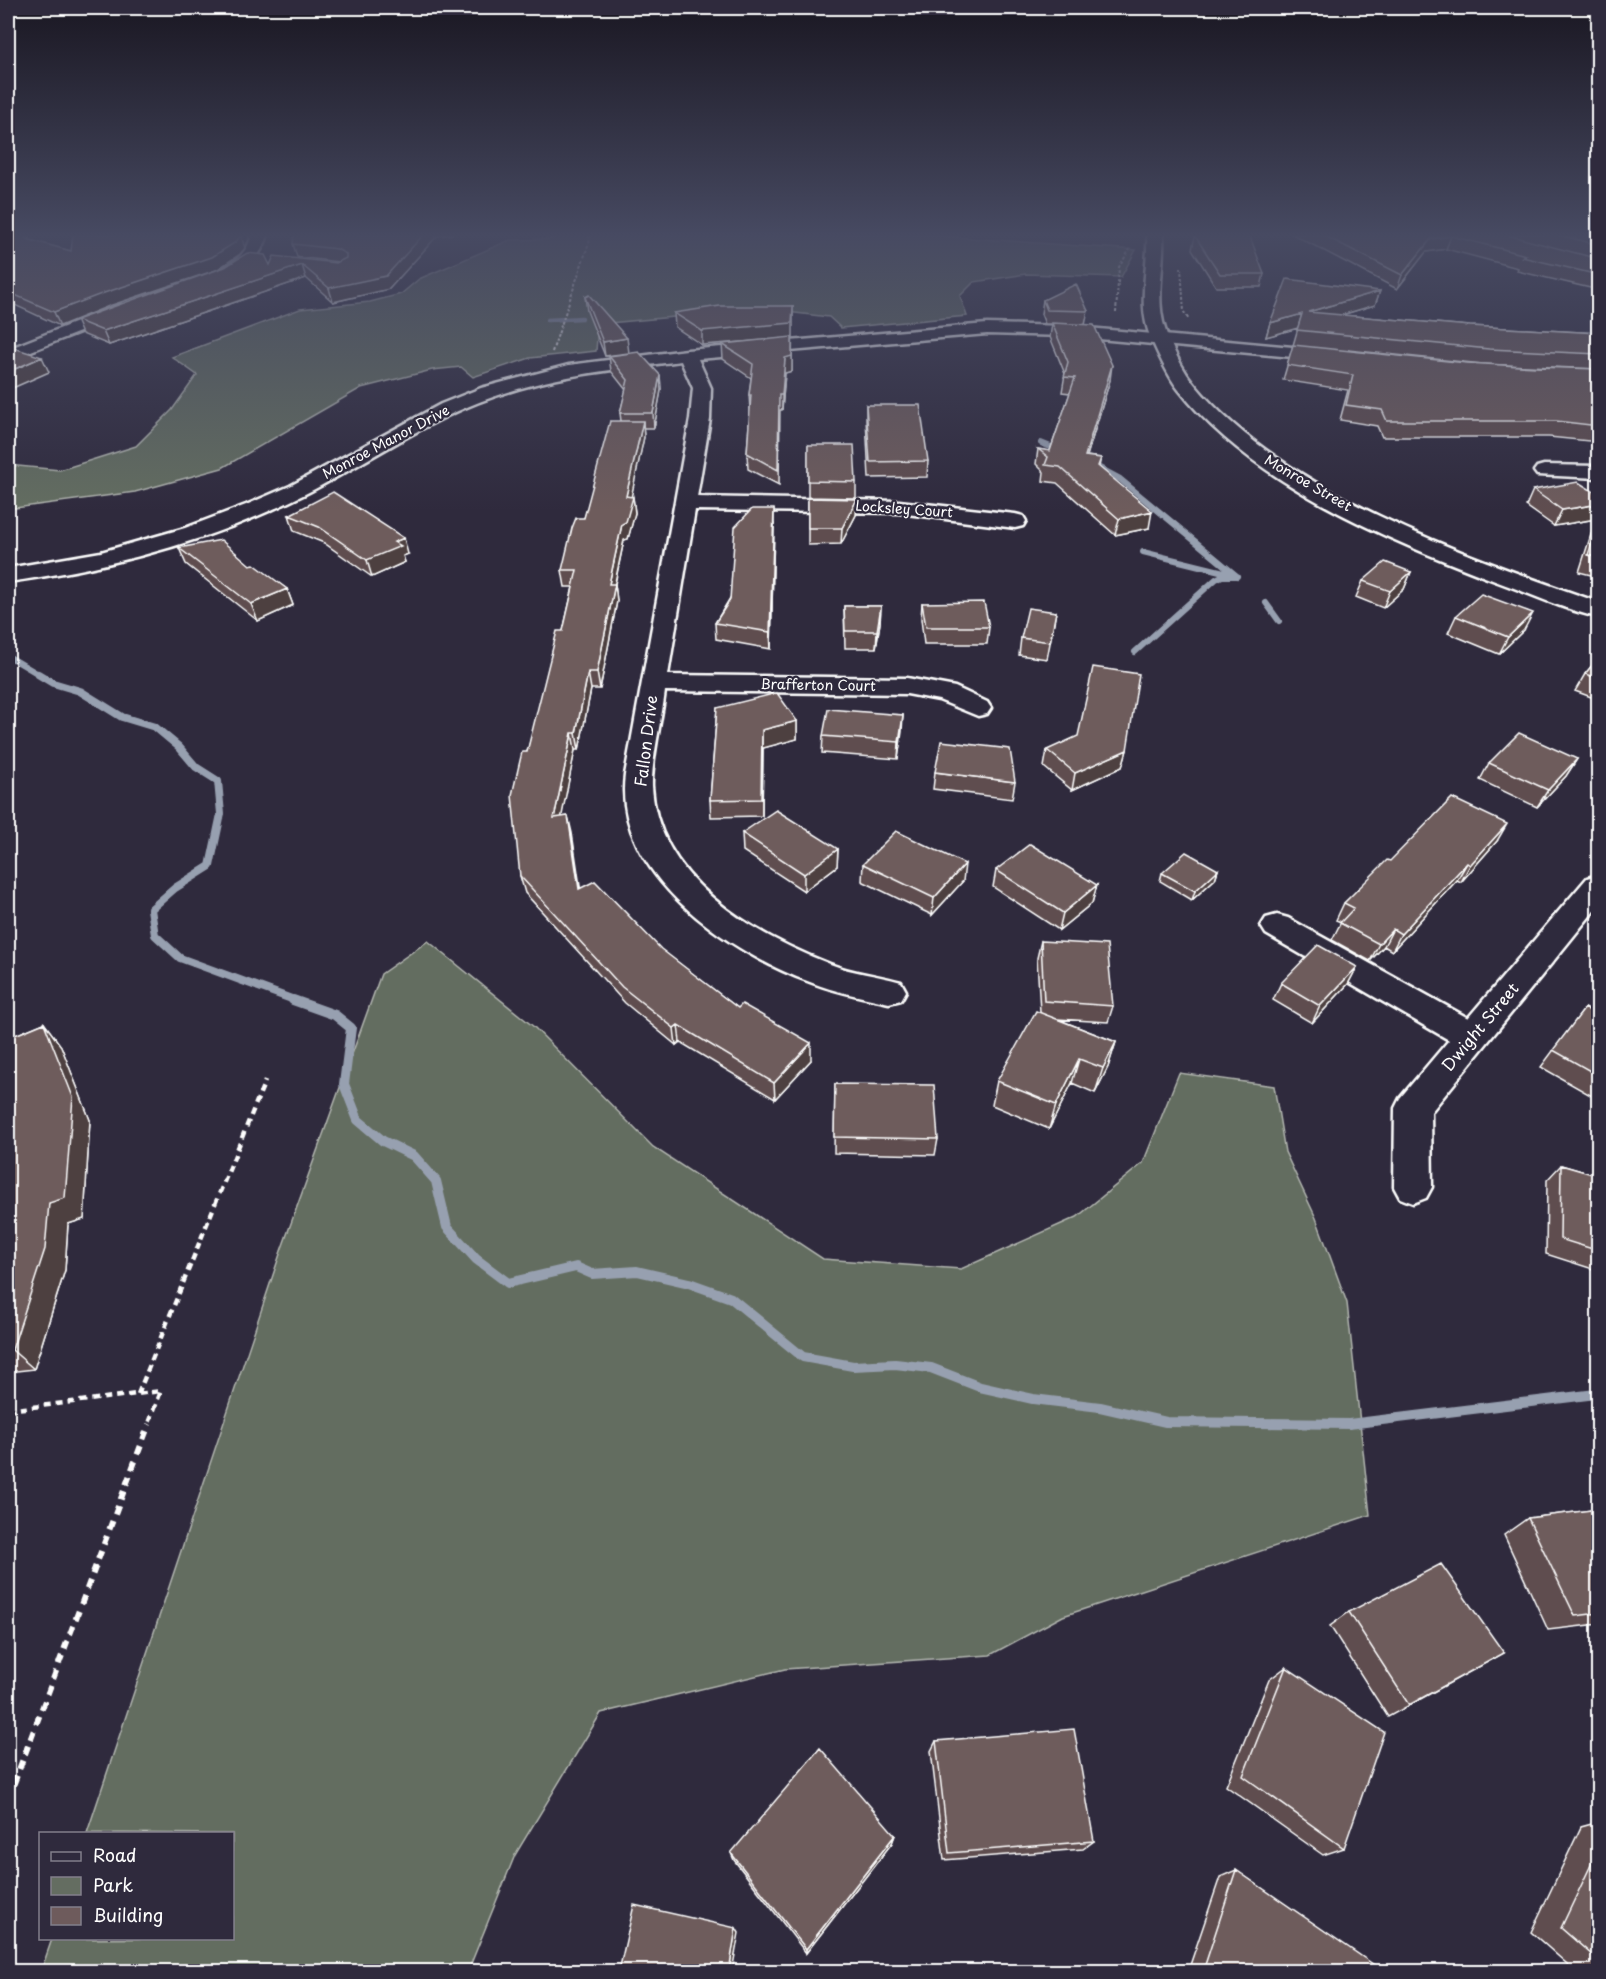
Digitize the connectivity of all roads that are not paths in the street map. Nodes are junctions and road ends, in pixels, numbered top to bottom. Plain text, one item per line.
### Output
1 (81, 326) edge
2 (1157, 326) edge
3 (18, 335) dead end
4 (1160, 339) junction
5 (40, 342) junction
6 (8, 355) edge
7 (687, 355) junction
8 (1357, 359) edge
9 (1544, 471) dead end
10 (1599, 472) edge
11 (685, 503) junction
12 (1016, 521) dead end
13 (8, 575) edge
14 (1599, 610) edge
15 (654, 683) junction
16 (978, 708) dead end
17 (1599, 886) edge
18 (1277, 926) dead end
19 (890, 991) dead end
20 (1472, 1037) junction
21 (1413, 1186) dead end

1 - 5 street
2 - 4 street, Monroe Street
3 - 5 street
4 - 7 street, Monroe Manor Drive
4 - 8 street, Monroe Manor Drive
4 - 14 street, Monroe Street
5 - 6 street
7 - 11 street, Fallon Drive
7 - 13 street, Monroe Manor Drive
9 - 10 street
11 - 12 street, Locksley Court
11 - 15 street, Fallon Drive
15 - 16 street, Brafferton Court
15 - 19 street, Fallon Drive
17 - 20 street, Dwight Street
18 - 20 street
20 - 21 street, Dwight Street

